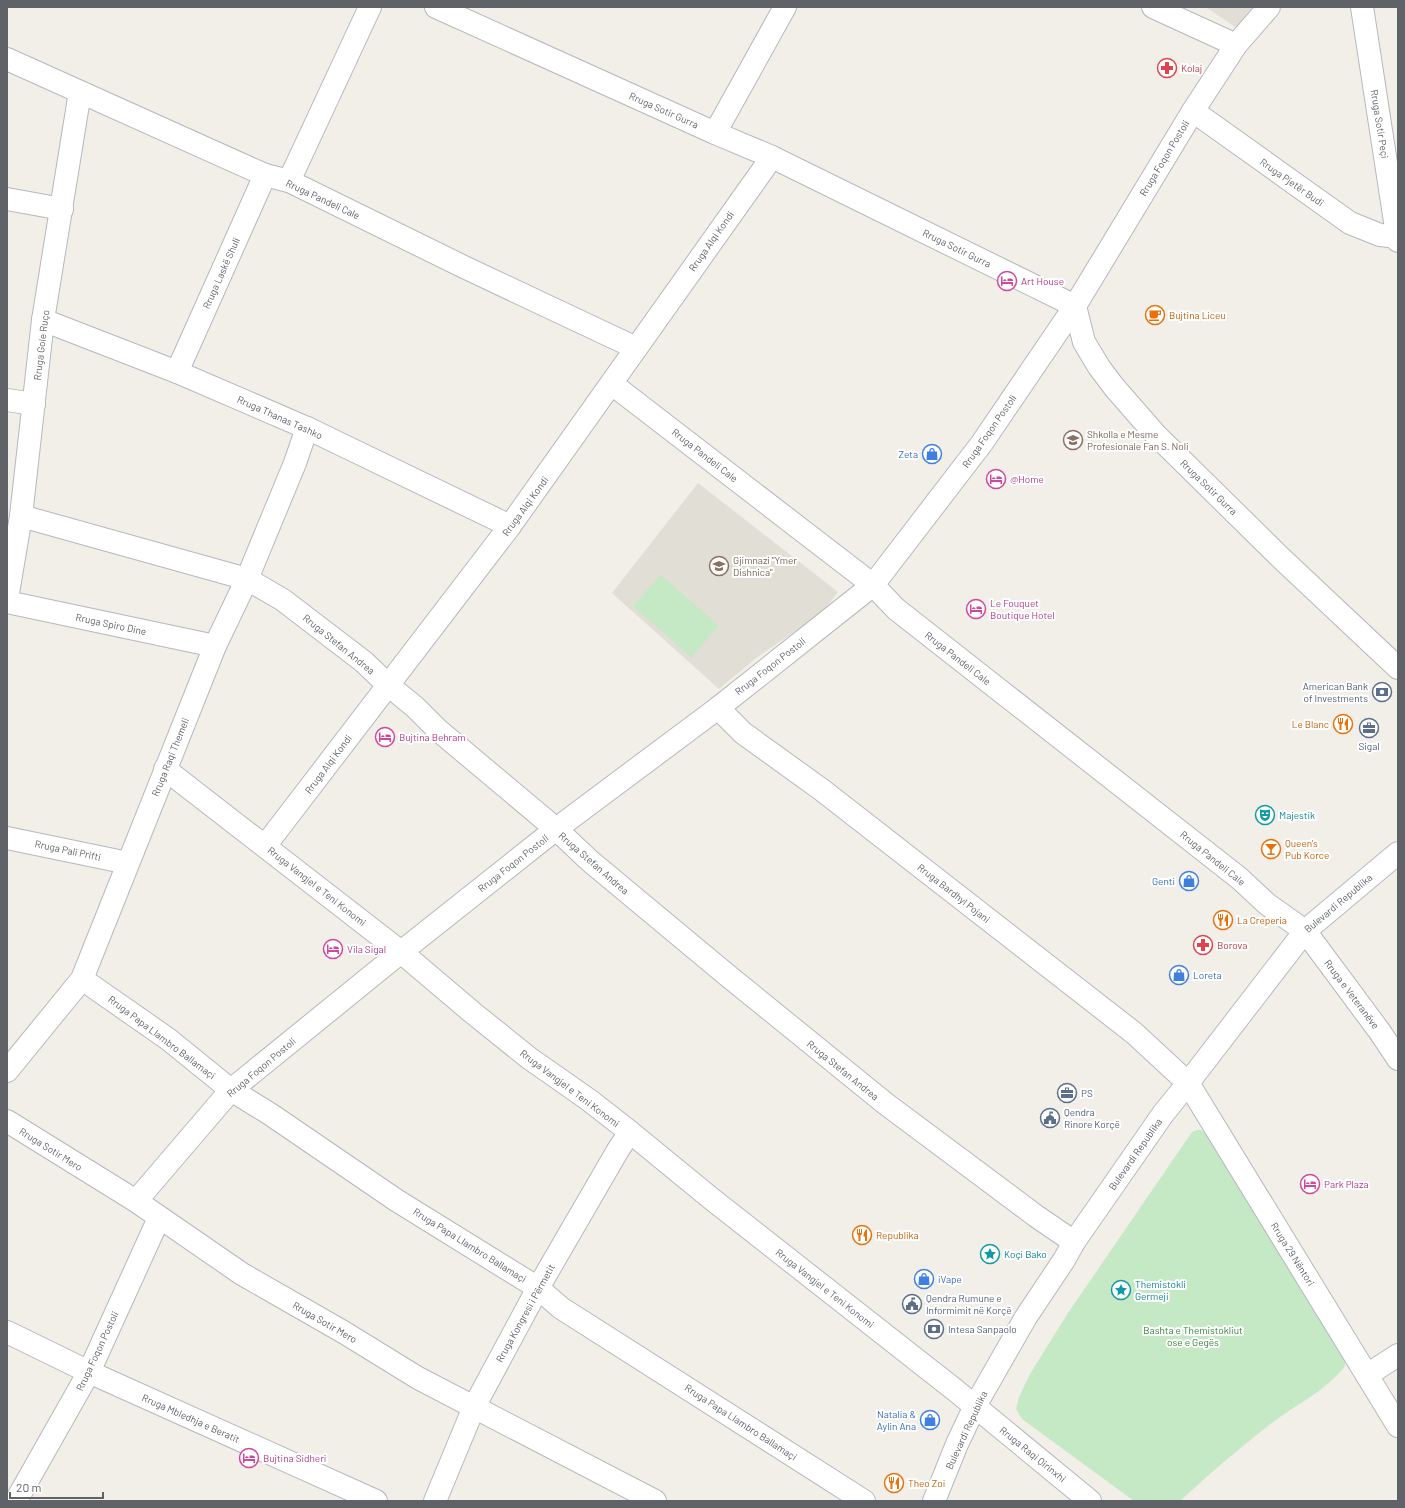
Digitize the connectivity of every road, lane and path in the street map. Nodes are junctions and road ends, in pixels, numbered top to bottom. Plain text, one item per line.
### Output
1 (370, 7) edge
2 (436, 7) edge
3 (785, 7) edge
4 (1153, 7) edge
5 (1269, 7) edge
6 (1362, 7) edge
7 (1236, 45) junction
8 (7, 59) edge
9 (80, 92) junction
10 (1193, 111) junction
11 (715, 133) junction
12 (772, 157) junction
13 (265, 175) junction
14 (289, 182) junction
15 (7, 199) edge
16 (62, 209) junction
17 (1398, 238) edge
18 (1075, 306) junction
19 (43, 320) junction
20 (636, 348) junction
21 (177, 372) junction
22 (612, 384) junction
23 (7, 400) edge
24 (34, 404) junction
25 (307, 428) junction
26 (20, 516) junction
27 (510, 526) junction
28 (247, 579) junction
29 (873, 585) junction
30 (7, 600) edge
31 (215, 646) junction
32 (1398, 668) edge
33 (388, 685) junction
34 (718, 708) junction
35 (165, 769) junction
36 (556, 829) junction
37 (7, 838) edge
38 (265, 846) junction
39 (1398, 853) edge
40 (128, 863) junction
41 (1305, 931) junction
42 (401, 952) junction
43 (82, 979) junction
44 (1398, 1058) edge
45 (7, 1070) edge
46 (1188, 1083) junction
47 (231, 1090) junction
48 (7, 1121) edge
49 (630, 1132) junction
50 (136, 1201) junction
51 (159, 1218) junction
52 (1074, 1242) junction
53 (538, 1288) junction
54 (7, 1332) edge
55 (1398, 1355) edge
56 (89, 1372) junction
57 (1367, 1375) junction
58 (976, 1406) junction
59 (474, 1407) junction
60 (1398, 1426) edge
61 (20, 1496) edge
62 (376, 1501) edge
63 (435, 1501) edge
64 (655, 1501) edge
65 (864, 1501) edge
66 (934, 1501) edge
67 (1090, 1501) edge

1 - 14 street
2 - 11 street, Rruga Sotir Gurra
3 - 11 street
4 - 7 street
5 - 7 street, Rruga Foqon Postoli
6 - 17 street, Rruga Sotir Peçi
7 - 10 street, Rruga Foqon Postoli
8 - 9 street, Rruga Pandeli Cale
9 - 13 street, Rruga Pandeli Cale
9 - 16 street, Rruga Gole Ruço
10 - 17 street, Rruga Pjetër Budi
10 - 18 street, Rruga Foqon Postoli
11 - 12 street, Rruga Sotir Gurra
12 - 18 street, Rruga Sotir Gurra
12 - 20 street, Rruga Alqi Kondi
13 - 14 street, Rruga Pandeli Cale
13 - 21 street, Rruga Laskë Shuli
14 - 20 street, Rruga Pandeli Cale
15 - 16 street
16 - 19 street, Rruga Gole Ruço
18 - 29 street, Rruga Foqon Postoli
18 - 32 street, Rruga Sotir Gurra
19 - 21 street, Rruga Thanas Tashko
19 - 24 street, Rruga Gole Ruço
20 - 22 street, Rruga Alqi Kondi
21 - 25 street, Rruga Thanas Tashko
22 - 27 street, Rruga Alqi Kondi
22 - 29 street, Rruga Pandeli Cale
23 - 24 street
24 - 26 street, Rruga Gole Ruço
25 - 27 street, Rruga Thanas Tashko
25 - 28 street, Rruga Raqi Themeli
26 - 28 street, Rruga Stefan Andrea
26 - 30 street, Rruga Gole Ruço
27 - 33 street, Rruga Alqi Kondi
28 - 31 street, Rruga Raqi Themeli
28 - 33 street, Rruga Stefan Andrea
29 - 34 street, Rruga Foqon Postoli
29 - 41 street, Rruga Pandeli Cale
30 - 31 street, Rruga Spiro Dine
31 - 35 street, Rruga Raqi Themeli
33 - 36 street, Rruga Stefan Andrea
33 - 38 street, Rruga Alqi Kondi
34 - 36 street, Rruga Foqon Postoli
34 - 46 street, Rruga Bardhyl Pojani
35 - 38 street, Rruga Vangjel e Teni Konomi
35 - 40 street, Rruga Raqi Themeli
36 - 42 street, Rruga Foqon Postoli
36 - 52 street, Rruga Stefan Andrea
37 - 40 street, Rruga Pali Prifti
38 - 42 street, Rruga Vangjel e Teni Konomi
39 - 41 street, Bulevardi Republika
40 - 43 street, Rruga Raqi Themeli
41 - 44 street, Rruga e Veteranëve
41 - 46 street, Bulevardi Republika
42 - 47 street, Rruga Foqon Postoli
42 - 49 street, Rruga Vangjel e Teni Konomi
43 - 45 street, Rruga Raqi Themeli
43 - 47 street, Rruga Papa Llambro Ballamaçi
46 - 52 street, Bulevardi Republika
46 - 57 street, Rruga 29 Nëntori
47 - 50 street, Rruga Foqon Postoli
47 - 53 street, Rruga Papa Llambro Ballamaçi
48 - 50 street, Rruga Sotir Mero
49 - 53 street, Rruga Kongresi i Përmetit
49 - 58 street, Rruga Vangjel e Teni Konomi
50 - 51 street, Rruga Sotir Mero
51 - 56 street, Rruga Foqon Postoli
51 - 59 street, Rruga Sotir Mero
52 - 58 street, Bulevardi Republika
53 - 59 street, Rruga Kongresi i Përmetit
53 - 65 street, Rruga Papa Llambro Ballamaçi
54 - 56 street, Rruga Mbledhja e Beratit
55 - 57 street
56 - 61 street, Rruga Foqon Postoli
56 - 62 street, Rruga Mbledhja e Beratit
57 - 60 street, Rruga 29 Nëntori
58 - 66 street, Bulevardi Republika
58 - 67 street, Rruga Raqi Qirinxhi
59 - 63 street, Rruga Kongresi i Përmetit
59 - 64 street, Rruga Sotir Mero

